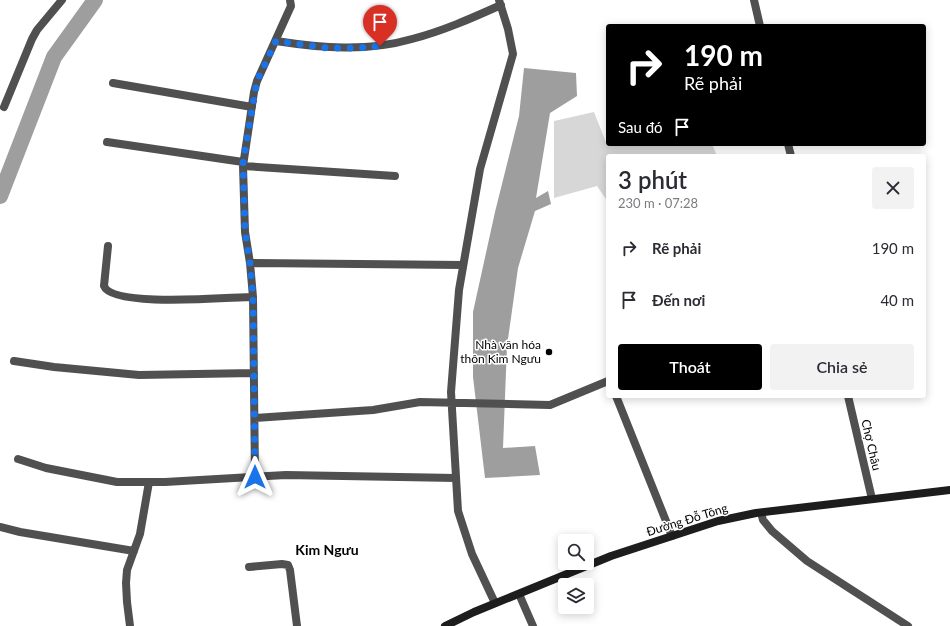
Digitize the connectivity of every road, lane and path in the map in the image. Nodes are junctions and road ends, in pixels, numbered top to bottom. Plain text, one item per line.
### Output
1 (62, 0) edge
2 (290, 0) edge
3 (754, 0) edge
4 (500, 3) edge
5 (760, 24) edge
6 (276, 41) junction
7 (113, 83) dead end
8 (4, 107) dead end
9 (252, 107) junction
10 (107, 142) dead end
11 (243, 164) junction
12 (396, 176) dead end
13 (108, 246) dead end
14 (250, 264) junction
15 (463, 265) junction
16 (253, 297) junction
17 (14, 361) dead end
18 (254, 373) junction
19 (606, 382) edge
20 (617, 398) edge
21 (848, 398) edge
22 (452, 403) junction
23 (255, 418) junction
24 (18, 459) dead end
25 (255, 477) junction
26 (456, 478) junction
27 (149, 482) junction
28 (950, 490) edge
29 (872, 499) junction
30 (761, 513) junction
31 (0, 527) edge
32 (672, 536) junction
33 (134, 551) junction
34 (249, 567) dead end
35 (519, 594) junction
36 (495, 603) junction
37 (130, 626) edge
38 (296, 626) edge
39 (444, 626) edge
40 (533, 626) edge
41 (908, 626) edge

1 - 8 street
2 - 6 street
3 - 5 street
4 - 6 street
4 - 15 street
6 - 9 street
7 - 9 street
9 - 11 street
10 - 11 street
11 - 12 street
11 - 14 street
13 - 16 street
14 - 15 street
14 - 16 street
15 - 22 street
16 - 18 street
17 - 18 street
18 - 23 street
19 - 22 street
20 - 32 street
21 - 29 street, Chợ Châu
22 - 23 street
22 - 26 street
23 - 25 street
24 - 27 street
25 - 26 street
25 - 27 street
26 - 36 street
27 - 33 street
28 - 29 main road, Đường Đỗ Tông
29 - 30 main road, Đường Đỗ Tông
30 - 32 main road, Đường Đỗ Tông
30 - 41 street
31 - 33 street
32 - 35 main road, Đường Đỗ Tông
33 - 37 street
34 - 38 street
35 - 36 main road, Đường Đỗ Tông
35 - 40 street
36 - 39 main road, Đường Đỗ Tông

